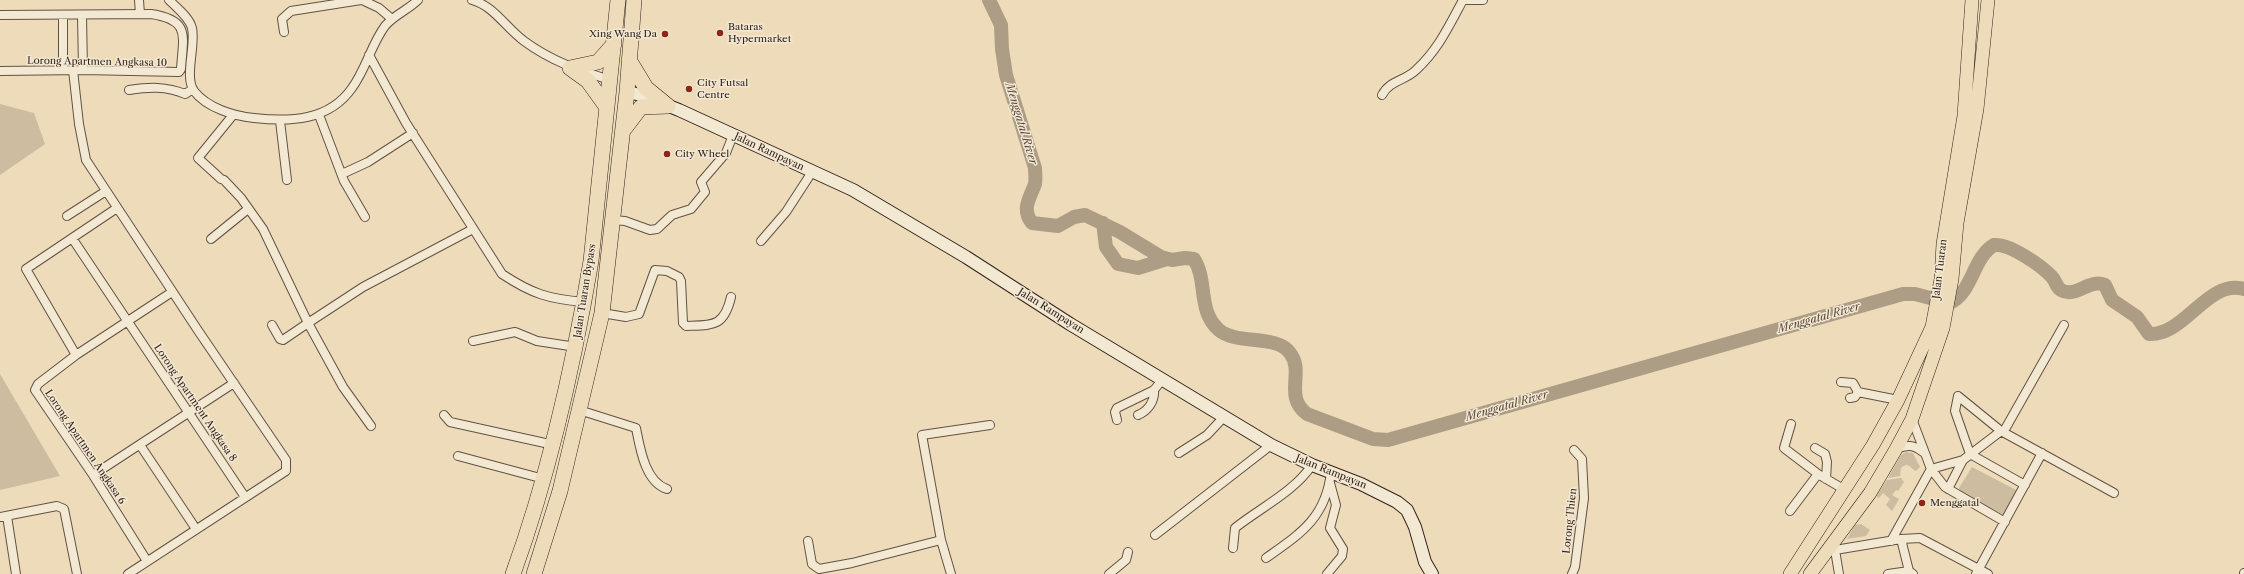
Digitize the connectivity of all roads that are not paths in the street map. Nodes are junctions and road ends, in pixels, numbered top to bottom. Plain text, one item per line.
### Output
1 (139, 0) edge
2 (169, 0) edge
3 (362, 0) edge
4 (418, 0) edge
5 (472, 0) edge
6 (618, 0) edge
7 (634, 0) edge
8 (1464, 0) edge
9 (1483, 0) edge
10 (1972, 0) edge
11 (1988, 0) edge
12 (488, 3) edge
13 (63, 14) junction
14 (82, 14) junction
15 (140, 14) junction
16 (0, 15) edge
17 (392, 19) junction
18 (284, 32) dead end
19 (614, 44) junction
20 (369, 55) junction
21 (629, 59) junction
22 (570, 68) junction
23 (63, 70) junction
24 (73, 70) junction
25 (83, 70) junction
26 (0, 71) edge
27 (610, 80) junction
28 (193, 89) junction
29 (129, 90) dead end
30 (628, 92) junction
31 (1382, 95) dead end
32 (606, 106) junction
33 (668, 106) junction
34 (233, 115) junction
35 (319, 115) junction
36 (280, 121) junction
37 (413, 133) junction
38 (622, 134) junction
39 (733, 134) junction
40 (812, 172) junction
41 (342, 174) junction
42 (287, 180) dead end
43 (106, 191) junction
44 (117, 208) junction
45 (248, 208) junction
46 (67, 216) dead end
47 (365, 217) dead end
48 (612, 220) junction
49 (472, 229) junction
50 (72, 238) junction
51 (211, 240) dead end
52 (761, 241) dead end
53 (1947, 279) junction
54 (172, 292) junction
55 (732, 297) dead end
56 (584, 302) junction
57 (602, 314) junction
58 (128, 321) junction
59 (308, 323) junction
60 (272, 325) dead end
61 (2064, 325) dead end
62 (1937, 327) junction
63 (473, 341) dead end
64 (576, 347) junction
65 (76, 355) junction
66 (1162, 380) junction
67 (1841, 382) dead end
68 (234, 383) junction
69 (1154, 390) junction
70 (1858, 392) junction
71 (1850, 398) dead end
72 (1898, 400) junction
73 (579, 410) junction
74 (190, 411) junction
75 (444, 415) dead end
76 (1138, 415) dead end
77 (1223, 418) junction
78 (1912, 419) junction
79 (1117, 420) dead end
80 (990, 424) dead end
81 (1791, 424) dead end
82 (371, 426) dead end
83 (2003, 431) junction
84 (140, 445) junction
85 (554, 445) junction
86 (1271, 445) junction
87 (1815, 448) dead end
88 (1896, 449) junction
89 (1574, 450) dead end
90 (1923, 452) junction
91 (1179, 453) dead end
92 (2042, 453) junction
93 (1970, 454) junction
94 (458, 456) dead end
95 (1963, 460) junction
96 (1312, 465) junction
97 (1931, 469) junction
98 (1818, 474) junction
99 (93, 475) junction
100 (1330, 478) junction
101 (544, 479) junction
102 (1826, 480) junction
103 (2025, 485) junction
104 (666, 489) dead end
105 (1948, 489) junction
106 (1845, 490) junction
107 (2114, 493) dead end
108 (245, 497) junction
109 (1790, 511) dead end
110 (3, 516) edge
111 (2005, 522) junction
112 (196, 529) junction
113 (1155, 535) dead end
114 (1901, 539) junction
115 (940, 540) junction
116 (808, 541) dead end
117 (1891, 541) junction
118 (1233, 548) dead end
119 (1832, 549) junction
120 (1128, 552) dead end
121 (1266, 558) dead end
122 (147, 561) junction
123 (1792, 571) edge
124 (1911, 572) edge
125 (1978, 572) edge
126 (16, 574) edge
127 (77, 574) edge
128 (128, 574) edge
129 (513, 574) edge
130 (534, 574) edge
131 (951, 574) edge
132 (1109, 574) edge
133 (1327, 574) edge
134 (1432, 574) edge
135 (1572, 574) edge
136 (1810, 574) edge
137 (1839, 574) edge
138 (1892, 574) edge
139 (1988, 574) edge

1 - 15 street
2 - 28 street
3 - 17 street
3 - 18 street
4 - 17 street
5 - 12 street
6 - 19 highway, Jalan Tuaran Bypass
7 - 21 highway, Jalan Tuaran Bypass
8 - 9 street
8 - 31 street
10 - 53 main road, Jalan Tuaran
11 - 53 main road, Jalan Tuaran
12 - 22 street
13 - 14 street, Lorong Apartmen Angkasa 10
13 - 16 street, Lorong Apartmen Angkasa 10
13 - 23 street
14 - 15 street, Lorong Apartmen Angkasa 10
14 - 25 street
15 - 25 street, Lorong Apartmen Angkasa 10
17 - 20 street
19 - 22 highway
19 - 27 highway, Jalan Tuaran Bypass
20 - 35 street
20 - 37 street
21 - 30 highway, Jalan Tuaran Bypass
21 - 33 highway
22 - 27 street
22 - 32 highway
23 - 24 street, Lorong Apartmen Angkasa 10
23 - 26 street, Lorong Apartmen Angkasa 10
24 - 25 street, Lorong Apartmen Angkasa 10
24 - 43 street
27 - 32 highway, Jalan Tuaran Bypass
28 - 29 street
28 - 34 street
30 - 33 street, Jalan Rampayan
30 - 38 highway, Jalan Tuaran Bypass
30 - 56 highway
32 - 56 highway, Jalan Tuaran Bypass
33 - 38 highway
33 - 39 street, Jalan Rampayan
34 - 36 street
34 - 45 street
35 - 36 street
35 - 41 street
36 - 42 street
37 - 41 street
37 - 49 street
38 - 48 highway, Jalan Tuaran Bypass
39 - 40 street, Jalan Rampayan
39 - 48 street
40 - 52 street
40 - 66 street, Jalan Rampayan
41 - 47 street
43 - 44 street
43 - 46 street
44 - 50 street
44 - 54 street
45 - 51 street
45 - 59 street
48 - 57 highway, Jalan Tuaran Bypass
49 - 56 street
49 - 59 street
50 - 58 street, Lorong Apartment Angkasa 8
50 - 65 street
53 - 62 main road, Jalan Tuaran
54 - 58 street
54 - 68 street
55 - 57 street
56 - 64 highway, Jalan Tuaran Bypass
57 - 73 highway, Jalan Tuaran Bypass
58 - 65 street
58 - 74 street, Lorong Apartment Angkasa 8
59 - 60 street
59 - 82 street
61 - 83 street
62 - 72 main road, Jalan Tuaran
62 - 78 main road, Jalan Tuaran
63 - 64 street
64 - 85 highway, Jalan Tuaran Bypass
65 - 99 street, Lorong Apartmen Angkasa 6
66 - 69 street
66 - 77 street, Jalan Rampayan
67 - 70 street
68 - 74 street
68 - 108 street
69 - 76 street
69 - 79 street
70 - 71 street
70 - 72 street
72 - 106 main road, Jalan Tuaran
73 - 104 street
73 - 130 highway, Jalan Tuaran Bypass
74 - 84 street
74 - 108 street, Lorong Apartment Angkasa 8
75 - 85 street
77 - 86 street, Jalan Rampayan
77 - 91 street
78 - 88 main road, Jalan Tuaran
78 - 90 street
80 - 115 street
81 - 98 street
83 - 92 street
83 - 93 street
83 - 93 street
84 - 99 street
84 - 112 street
85 - 101 highway, Jalan Tuaran Bypass
86 - 96 street, Jalan Rampayan
86 - 113 street
87 - 102 street
88 - 90 street
88 - 119 main road, Jalan Tuaran
88 - 123 main road
89 - 135 street, Lorong Thien
90 - 97 street
92 - 103 street
92 - 107 street
93 - 95 street
93 - 103 street
94 - 101 street
95 - 97 street
95 - 105 street
96 - 100 street, Jalan Rampayan
96 - 118 street
97 - 105 street
97 - 117 street
98 - 102 street
98 - 109 street
99 - 122 street, Lorong Apartmen Angkasa 6
100 - 121 street
100 - 133 street
100 - 134 street, Jalan Rampayan
101 - 129 highway, Jalan Tuaran Bypass
102 - 106 street
103 - 111 street
105 - 111 street
106 - 123 main road, Jalan Tuaran
108 - 112 street
110 - 126 street
110 - 127 street
111 - 125 street
112 - 122 street
114 - 117 street
114 - 124 street
114 - 125 street
115 - 116 street
115 - 131 street
117 - 119 street
119 - 136 main road, Jalan Tuaran
119 - 137 street
120 - 132 street
122 - 128 street
124 - 138 street
125 - 139 street

